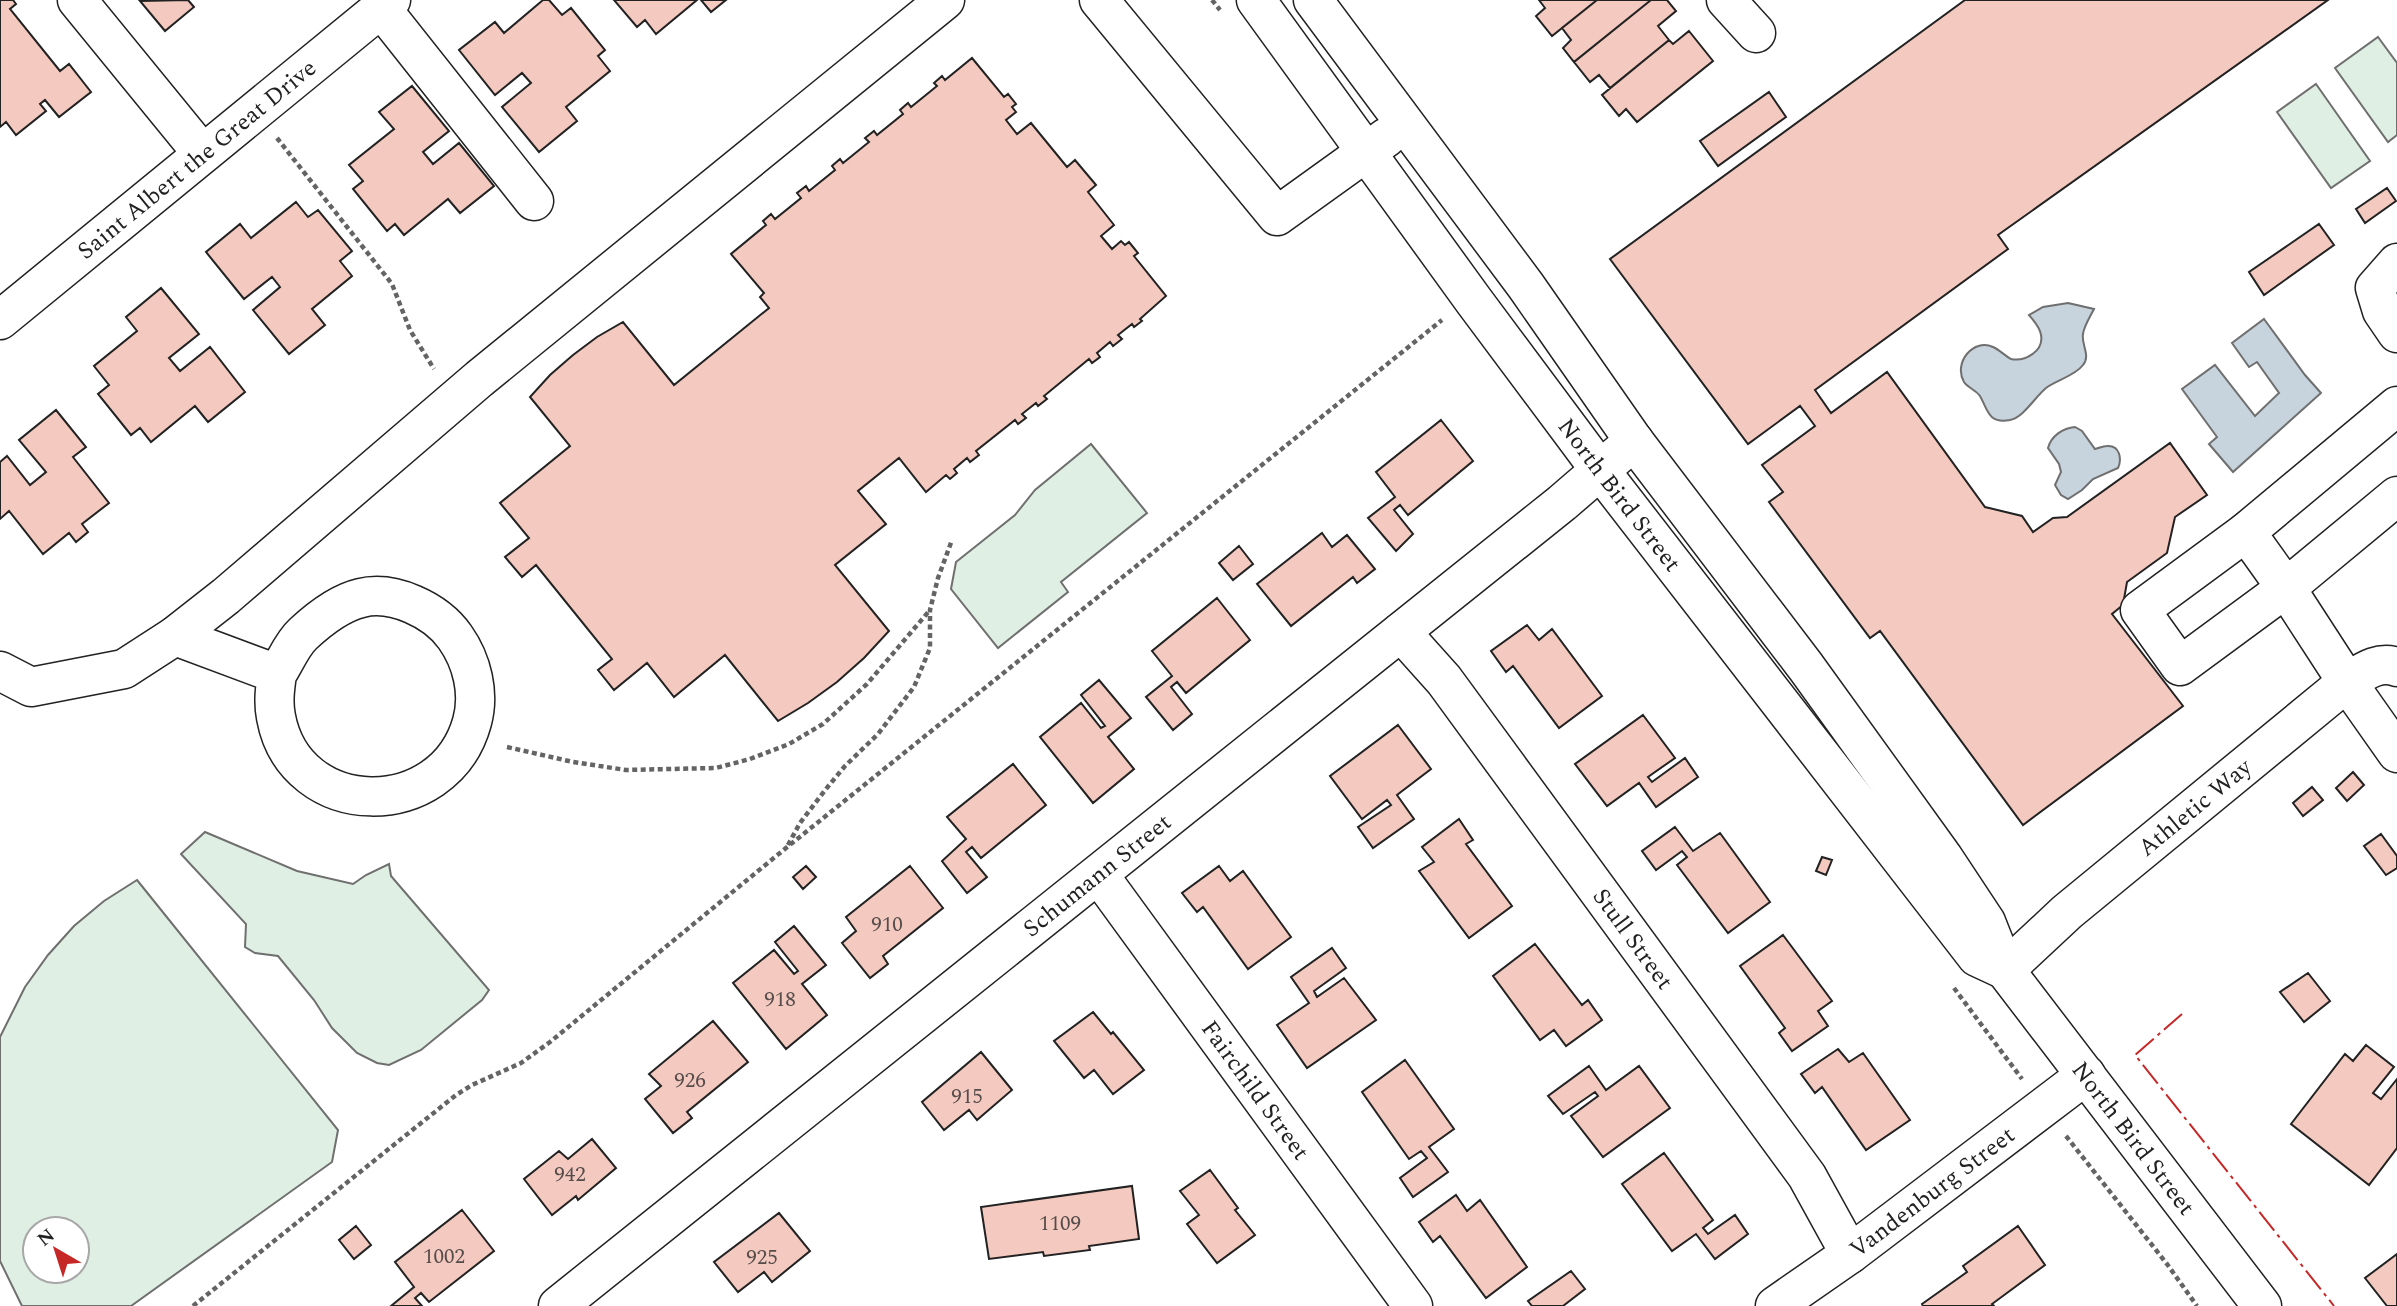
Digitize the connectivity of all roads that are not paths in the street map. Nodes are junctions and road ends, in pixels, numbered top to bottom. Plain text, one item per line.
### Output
1 (76, 0) edge
2 (945, 0) edge
3 (1099, 0) edge
4 (1256, 0) edge
5 (1313, 0) edge
6 (1726, 0) edge
7 (386, 4) edge
8 (1756, 33) dead end
9 (1405, 123) junction
10 (1366, 152) junction
11 (202, 153) junction
12 (534, 201) dead end
13 (2397, 263) edge
14 (0, 320) edge
15 (2397, 333) edge
16 (2397, 407) edge
17 (1634, 441) junction
18 (1600, 470) junction
19 (2397, 496) edge
20 (2246, 532) junction
21 (2286, 588) junction
22 (1401, 632) junction
23 (175, 636) junction
24 (2397, 667) edge
25 (0, 671) edge
26 (277, 674) junction
27 (2347, 682) junction
28 (2397, 753) edge
29 (1098, 875) junction
30 (2005, 970) junction
31 (2086, 1075) junction
32 (1850, 1254) junction
33 (558, 1306) edge
34 (1413, 1306) edge
35 (1775, 1306) edge
36 (2262, 1306) edge

1 - 11 street
2 - 23 street
3 - 10 street
4 - 10 street, North Bird Street
5 - 9 street, North Bird Street
6 - 8 street
7 - 11 street, Saint Albert the Great Drive
7 - 12 street
9 - 10 street
9 - 17 street, North Bird Street
10 - 18 street, North Bird Street
11 - 14 street, Saint Albert the Great Drive
13 - 15 street
16 - 20 street
17 - 18 street, Schumann Street
17 - 30 street, North Bird Street
18 - 22 street, Schumann Street
18 - 30 street, North Bird Street
19 - 21 street
20 - 21 street
20 - 21 street
21 - 27 street
22 - 29 street, Schumann Street
22 - 32 street, Stull Street
23 - 25 street
23 - 26 street
24 - 27 street, Athletic Way
26 - 26 street
27 - 28 street
27 - 30 street, Athletic Way
29 - 33 street, Schumann Street
29 - 34 street, Fairchild Street
30 - 31 street, North Bird Street
31 - 32 street, Vandenburg Street
31 - 36 street, North Bird Street
32 - 35 street, Vandenburg Street

